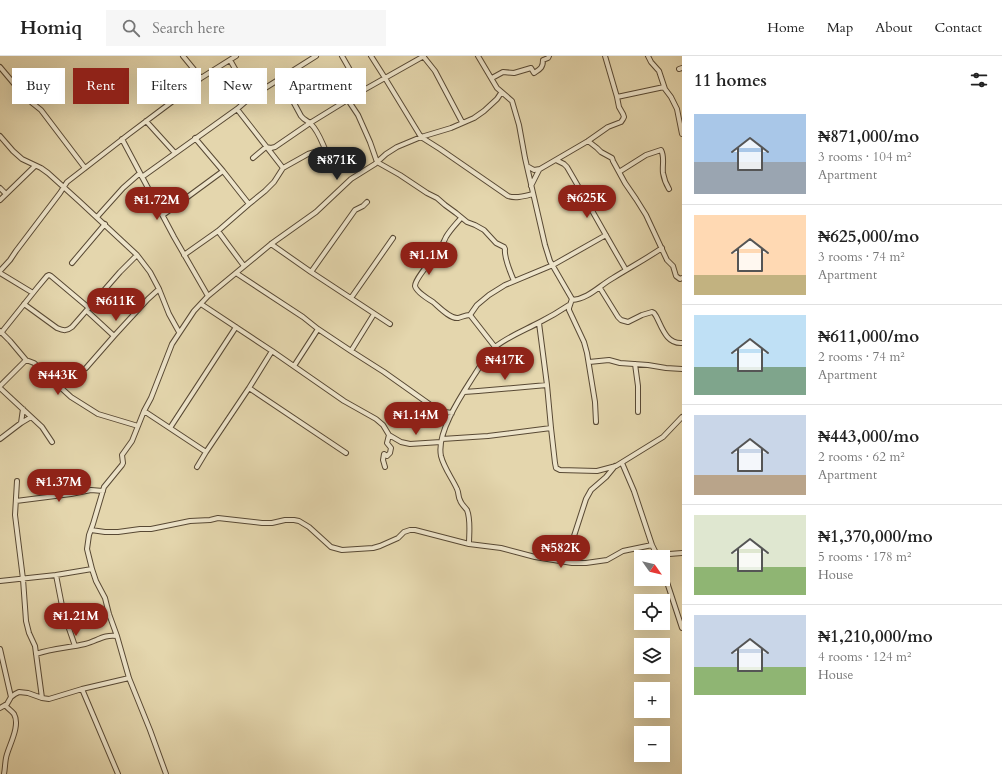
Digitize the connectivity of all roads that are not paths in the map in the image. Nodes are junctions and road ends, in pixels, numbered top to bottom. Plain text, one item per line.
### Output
1 (183, 56) edge
2 (236, 56) edge
3 (316, 56) edge
4 (342, 56) edge
5 (370, 56) edge
6 (424, 56) edge
7 (478, 56) edge
8 (549, 56) edge
9 (605, 56) edge
10 (648, 56) edge
11 (230, 60) junction
12 (0, 67) edge
13 (193, 68) edge
14 (235, 68) edge
15 (298, 68) edge
16 (349, 68) edge
17 (201, 78) edge
18 (385, 78) junction
19 (492, 78) junction
20 (664, 87) junction
21 (366, 89) edge
22 (501, 93) junction
23 (617, 97) junction
24 (168, 104) edge
25 (243, 104) edge
26 (295, 104) edge
27 (341, 104) edge
28 (351, 104) edge
29 (237, 109) junction
30 (146, 121) junction
31 (462, 122) junction
32 (310, 123) junction
33 (682, 134) edge
34 (0, 136) edge
35 (421, 137) junction
36 (195, 138) junction
37 (122, 139) junction
38 (588, 141) junction
39 (266, 147) junction
40 (325, 149) junction
41 (175, 153) junction
42 (253, 158) dead end
43 (556, 160) junction
44 (377, 162) junction
45 (332, 163) dead end
46 (35, 166) junction
47 (527, 166) junction
48 (85, 168) junction
49 (283, 168) junction
50 (539, 170) junction
51 (223, 171) junction
52 (619, 172) junction
53 (141, 175) junction
54 (531, 186) junction
55 (63, 187) junction
56 (0, 188) edge
57 (669, 189) dead end
58 (6, 194) junction
59 (533, 194) junction
60 (0, 200) edge
61 (367, 202) dead end
62 (249, 204) junction
63 (163, 215) junction
64 (97, 217) junction
65 (461, 218) junction
66 (105, 224) junction
67 (218, 231) junction
68 (606, 234) junction
69 (393, 238) dead end
70 (271, 244) junction
71 (662, 248) junction
72 (137, 254) junction
73 (184, 255) junction
74 (72, 263) dead end
75 (552, 265) junction
76 (244, 266) junction
77 (626, 270) junction
78 (0, 272) edge
79 (311, 272) junction
80 (236, 273) junction
81 (682, 278) edge
82 (514, 281) junction
83 (600, 288) junction
84 (160, 289) junction
85 (33, 292) junction
86 (208, 296) junction
87 (351, 298) junction
88 (572, 300) junction
89 (24, 304) junction
90 (201, 304) junction
91 (570, 306) junction
92 (88, 309) junction
93 (374, 314) junction
94 (470, 315) junction
95 (539, 323) junction
96 (390, 324) dead end
97 (236, 327) junction
98 (318, 329) junction
99 (1, 332) edge
100 (179, 332) junction
101 (114, 336) junction
102 (682, 343) edge
103 (495, 347) junction
104 (272, 351) junction
105 (351, 351) junction
106 (26, 360) junction
107 (589, 362) junction
108 (636, 364) junction
109 (294, 366) junction
110 (86, 368) dead end
111 (682, 369) edge
112 (547, 385) junction
113 (0, 387) edge
114 (249, 388) junction
115 (464, 392) junction
116 (23, 409) junction
117 (144, 411) junction
118 (638, 412) dead end
119 (452, 413) junction
120 (31, 417) junction
121 (682, 417) edge
122 (596, 422) dead end
123 (21, 423) junction
124 (138, 426) junction
125 (170, 428) junction
126 (551, 428) junction
127 (389, 435) junction
128 (0, 439) edge
129 (441, 441) junction
130 (52, 442) dead end
131 (206, 452) junction
132 (346, 453) dead end
133 (622, 463) junction
134 (616, 466) junction
135 (197, 467) dead end
136 (385, 467) dead end
137 (17, 481) dead end
138 (103, 490) junction
139 (16, 501) junction
140 (91, 530) junction
141 (469, 544) junction
142 (652, 544) junction
143 (654, 550) edge
144 (682, 553) edge
145 (670, 554) edge
146 (564, 562) junction
147 (92, 569) junction
148 (56, 575) junction
149 (23, 579) junction
150 (0, 581) edge
151 (669, 586) edge
152 (680, 613) edge
153 (682, 628) edge
154 (118, 636) junction
155 (75, 646) junction
156 (0, 649) edge
157 (36, 654) junction
158 (1, 657) edge
159 (129, 678) junction
160 (82, 689) junction
161 (10, 697) junction
162 (42, 698) junction
163 (5, 705) junction
164 (0, 708) edge
165 (4, 774) edge
166 (118, 774) edge
167 (166, 774) edge

1 - 13 street
2 - 11 street
3 - 15 street
4 - 16 street
5 - 18 street
6 - 18 street
6 - 31 street
7 - 19 street
8 - 19 street
9 - 23 street
10 - 20 street
11 - 14 street
11 - 17 street
12 - 48 street
18 - 21 street
18 - 35 street
19 - 22 street
20 - 23 street
20 - 33 street
22 - 31 street
22 - 47 street
23 - 38 street
24 - 30 street
25 - 29 street
26 - 32 street
27 - 32 street
28 - 44 street
29 - 36 street
29 - 39 street
30 - 37 street
30 - 41 street
31 - 35 street
32 - 39 street
32 - 40 street
34 - 46 street
35 - 44 street
35 - 59 street
36 - 41 street
36 - 51 street
37 - 48 street
37 - 53 street
38 - 43 street
38 - 52 street
39 - 42 street
39 - 49 street
40 - 45 street
40 - 49 street
41 - 53 street
43 - 50 street
43 - 68 street
44 - 65 street
44 - 70 street
46 - 55 street
46 - 58 street
47 - 50 street
47 - 54 street
48 - 55 street
49 - 62 street
50 - 54 street
51 - 62 street
51 - 63 street
52 - 57 street
52 - 71 street
53 - 63 street
53 - 64 street
54 - 59 street
55 - 64 street
55 - 78 street
56 - 58 street
58 - 60 street
59 - 75 street
61 - 79 street
62 - 67 street
63 - 73 street
64 - 66 street
65 - 82 street
65 - 94 street
66 - 72 street
66 - 74 street
67 - 73 street
67 - 76 street
68 - 75 street
68 - 77 street
69 - 87 street
70 - 76 street
70 - 79 street
71 - 77 street
71 - 81 street
72 - 84 street
72 - 92 street
73 - 86 street
75 - 82 street
75 - 88 street
76 - 80 street
77 - 83 street
78 - 85 street
79 - 87 street
80 - 86 street
80 - 98 street
82 - 94 street
83 - 88 street
83 - 102 street
84 - 100 street
84 - 101 street
85 - 89 street
85 - 92 street
86 - 90 street
87 - 93 street
88 - 91 street
89 - 92 street
89 - 99 street
90 - 97 street
90 - 100 street
91 - 95 street
91 - 107 street
92 - 101 street
93 - 96 street
93 - 105 street
94 - 103 street
95 - 103 street
95 - 112 street
97 - 104 street
97 - 125 street
98 - 105 street
98 - 109 street
99 - 106 street
100 - 117 street
101 - 110 street
103 - 115 street
104 - 109 street
104 - 114 street
105 - 119 street
106 - 113 street
106 - 124 street
107 - 108 street
107 - 122 street
108 - 111 street
108 - 118 street
109 - 127 street
112 - 115 street
112 - 126 street
113 - 116 street
114 - 131 street
114 - 132 street
115 - 119 street
116 - 120 street
116 - 123 street
117 - 124 street
117 - 125 street
119 - 129 street
120 - 123 street
120 - 130 street
121 - 133 street
123 - 128 street
124 - 138 street
125 - 131 street
126 - 129 street
126 - 134 street
127 - 129 street
127 - 136 street
129 - 141 street
131 - 135 street
133 - 134 street
133 - 142 street
134 - 146 street
137 - 139 street
138 - 139 street
138 - 140 street
139 - 149 street
140 - 141 street
140 - 147 street
141 - 146 street
142 - 143 street
142 - 146 street
144 - 145 street
147 - 148 street
147 - 154 street
148 - 149 street
148 - 155 street
149 - 150 street
149 - 157 street
151 - 152 street
152 - 153 street
154 - 155 street
154 - 159 street
155 - 157 street
156 - 158 street
157 - 162 street
158 - 161 street
159 - 160 street
159 - 167 street
160 - 162 street
160 - 166 street
161 - 162 street
161 - 163 street
163 - 164 street
163 - 165 street

